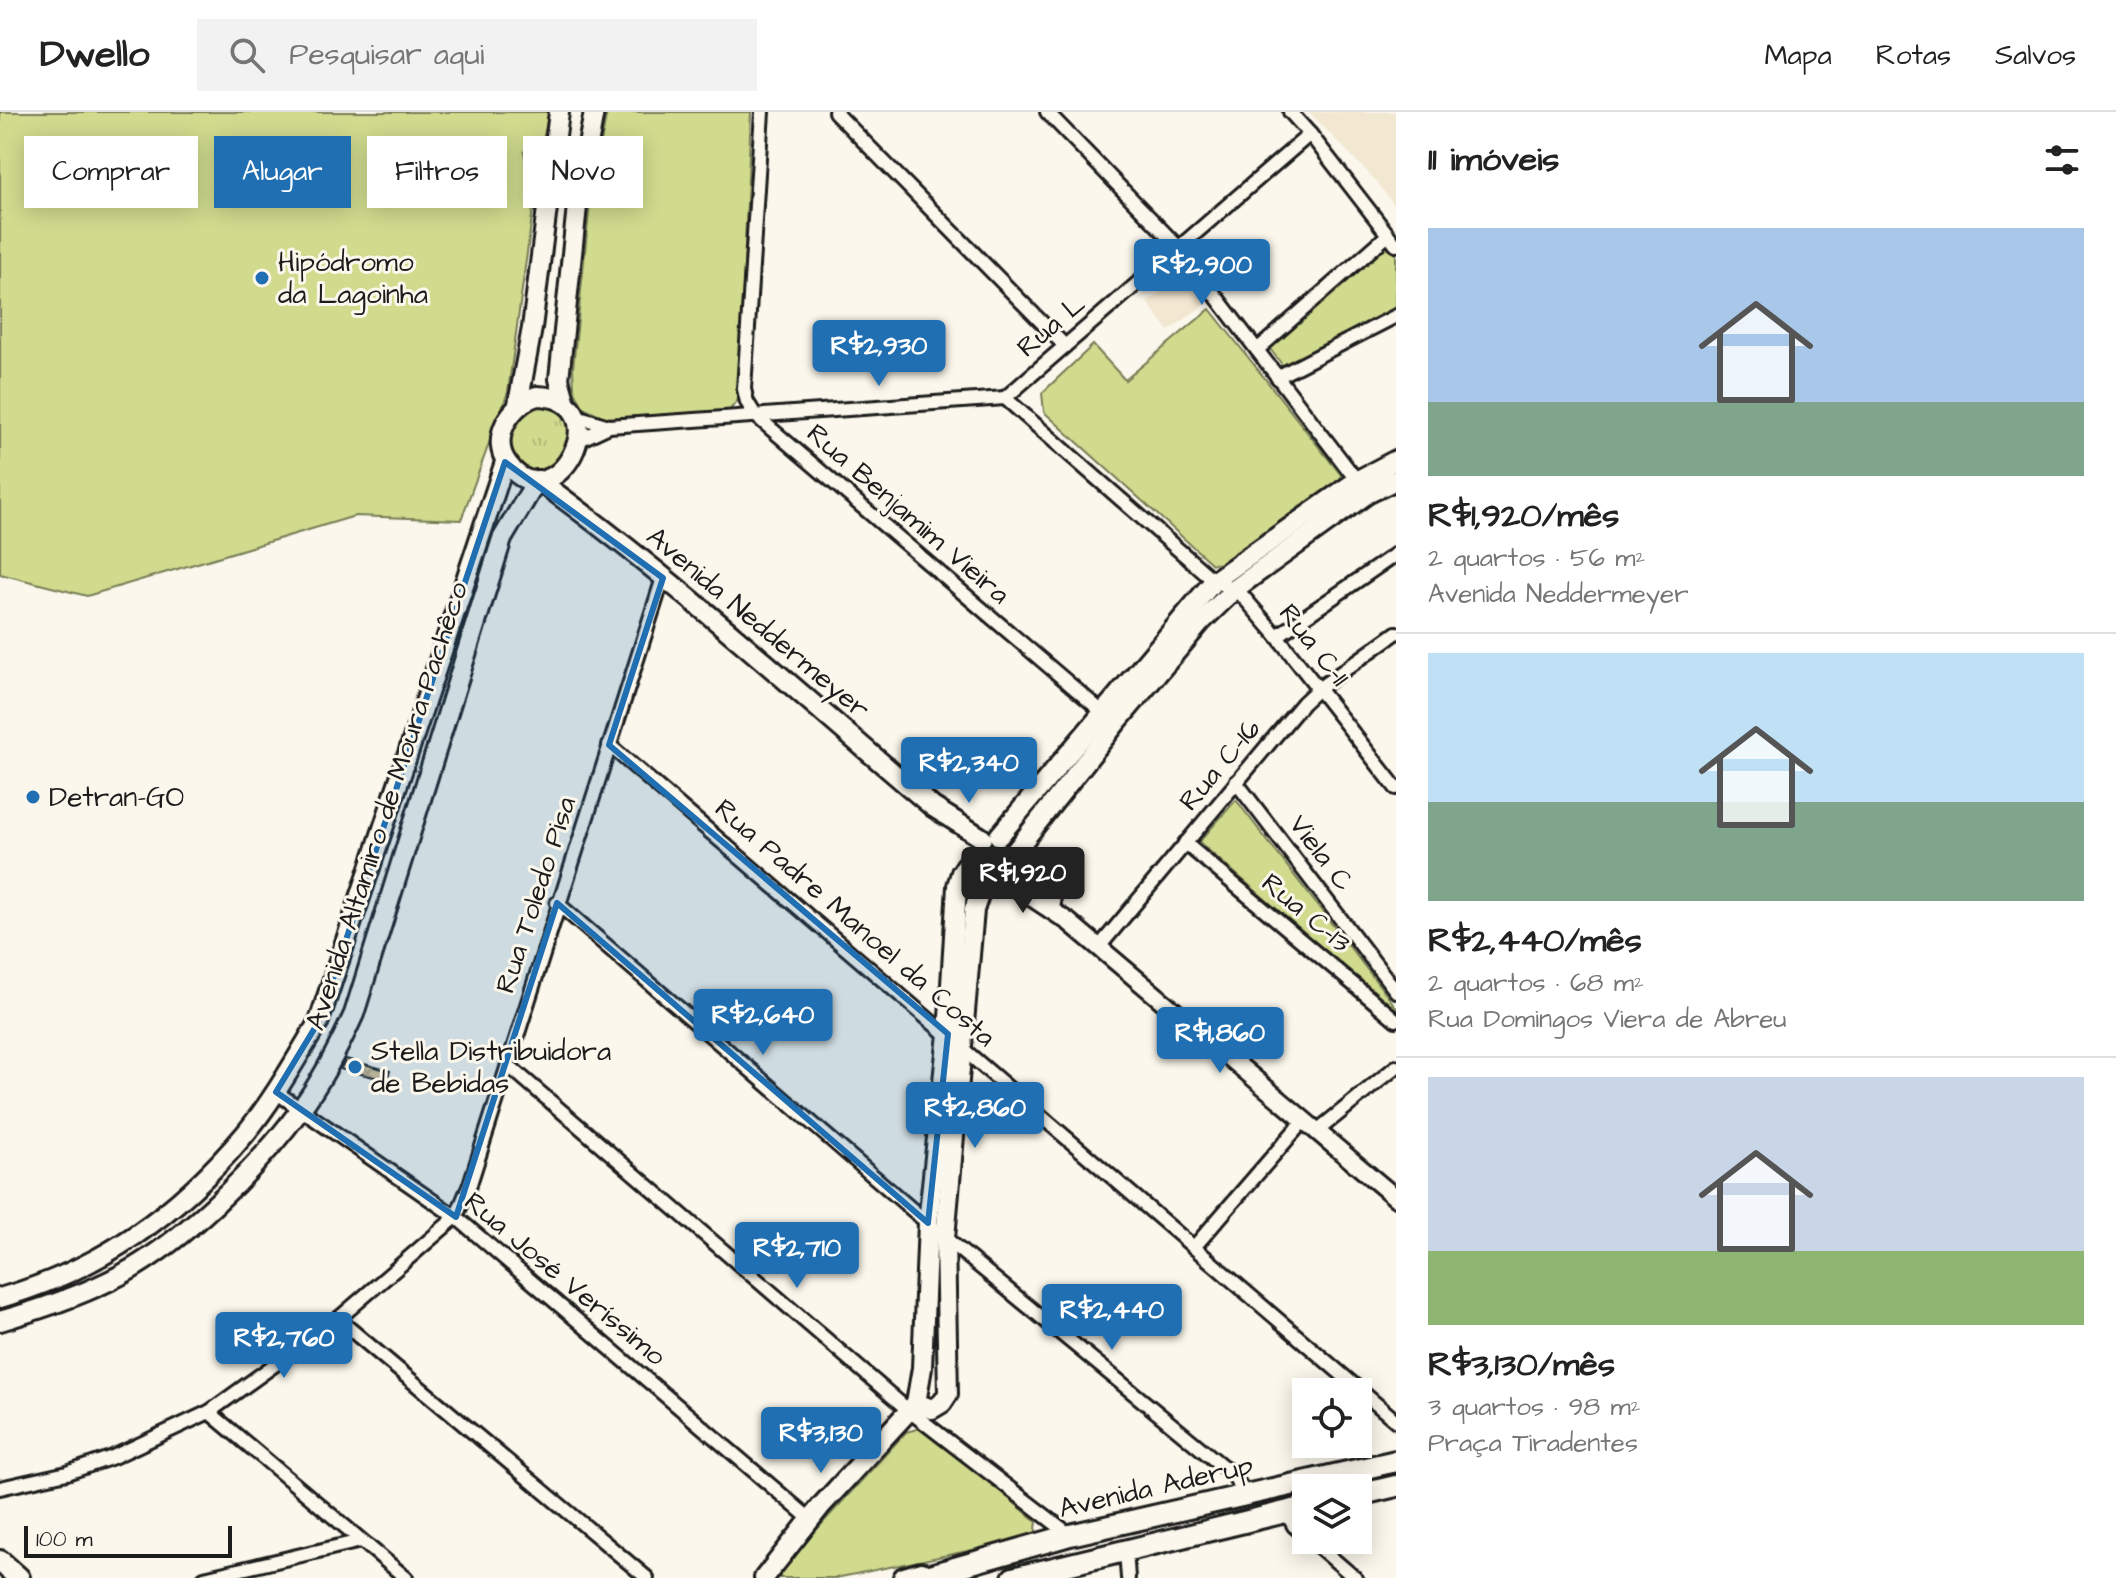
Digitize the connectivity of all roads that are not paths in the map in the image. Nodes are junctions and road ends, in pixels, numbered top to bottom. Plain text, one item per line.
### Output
1 (559, 112) edge
2 (594, 112) edge
3 (762, 112) edge
4 (835, 112) edge
5 (1047, 112) edge
6 (1290, 112) edge
7 (1310, 134) junction
8 (556, 136) edge
9 (589, 136) edge
10 (547, 208) edge
11 (577, 208) edge
12 (1392, 240) edge
13 (1179, 248) junction
14 (1396, 316) edge
15 (1065, 346) junction
16 (1257, 350) junction
17 (1277, 377) junction
18 (1005, 398) junction
19 (518, 404) junction
20 (571, 410) junction
21 (755, 415) junction
22 (609, 426) junction
23 (577, 441) junction
24 (1396, 460) edge
25 (505, 462) junction
26 (565, 468) junction
27 (537, 480) junction
28 (1396, 480) edge
29 (1362, 488) junction
30 (583, 513) junction
31 (1396, 554) edge
32 (663, 578) junction
33 (1214, 581) junction
34 (1235, 589) junction
35 (1396, 633) edge
36 (1277, 636) junction
37 (1162, 656) junction
38 (1318, 689) junction
39 (1109, 718) junction
40 (609, 745) junction
41 (1236, 782) junction
42 (1396, 788) edge
43 (1185, 843) junction
44 (981, 846) junction
45 (1012, 857) junction
46 (995, 876) junction
47 (557, 903) junction
48 (1069, 922) junction
49 (1099, 947) junction
50 (1396, 991) edge
51 (1396, 1020) edge
52 (948, 1034) junction
53 (964, 1048) junction
54 (508, 1065) junction
55 (1396, 1067) edge
56 (276, 1092) junction
57 (301, 1110) junction
58 (1310, 1125) junction
59 (1396, 1198) edge
60 (456, 1217) junction
61 (928, 1223) junction
62 (945, 1238) junction
63 (1195, 1246) junction
64 (0, 1298) edge
65 (338, 1319) junction
66 (0, 1321) edge
67 (914, 1401) junction
68 (209, 1412) junction
69 (1396, 1421) edge
70 (1396, 1461) edge
71 (1336, 1474) edge
72 (1292, 1484) edge
73 (1396, 1486) edge
74 (0, 1488) edge
75 (1372, 1492) edge
76 (1246, 1494) junction
77 (1292, 1511) edge
78 (810, 1519) junction
79 (1234, 1523) junction
80 (1070, 1535) junction
81 (361, 1541) junction
82 (1126, 1550) junction
83 (1327, 1554) edge
84 (0, 1561) edge
85 (766, 1575) edge
86 (934, 1576) edge
87 (19, 1578) edge
88 (204, 1578) edge
89 (406, 1578) edge
90 (647, 1578) edge
91 (904, 1578) edge
92 (1013, 1578) edge
93 (1128, 1578) edge
94 (1355, 1578) edge

1 - 8 main road
2 - 9 main road
3 - 21 street
4 - 15 street
5 - 13 street
6 - 7 street
7 - 12 street
7 - 13 street, Rua L
10 - 19 main road
11 - 20 main road
12 - 16 street
13 - 15 street, Rua L
13 - 16 street
14 - 17 street
15 - 18 street, Rua L
16 - 17 street
17 - 29 street
18 - 21 street
18 - 33 street
19 - 20 main road
19 - 25 main road
20 - 22 street
20 - 23 main road
21 - 22 street
21 - 39 street, Rua Benjamim Vieira
22 - 23 street
23 - 26 main road
24 - 29 main road
25 - 27 main road
25 - 56 main road, Avenida Altamiro de Moura Pachêco
26 - 27 main road
26 - 30 main road, Avenida Neddermeyer
27 - 30 main road, Avenida Neddermeyer
27 - 57 main road, Avenida Altamiro de Moura Pachêco
28 - 29 main road
29 - 33 main road
29 - 34 main road
30 - 32 main road, Avenida Neddermeyer
31 - 36 street
32 - 40 street, Rua Toledo Pisa
32 - 44 main road, Avenida Neddermeyer
33 - 34 street, Rua C-11
33 - 37 main road
34 - 36 street, Rua C-11
34 - 37 main road
35 - 38 street, Rua C-16
36 - 38 street, Rua C-11
37 - 39 main road
38 - 41 street, Rua C-16
38 - 42 street, Rua C-11
39 - 44 main road
39 - 45 main road
40 - 47 street, Rua Toledo Pisa
40 - 52 street, Rua Padre Manoel da Costa
41 - 43 street, Rua C-16
41 - 50 street, Viela C
43 - 49 street, Rua C-16
43 - 51 street, Rua C-13
44 - 45 main road
44 - 46 main road
44 - 52 main road
45 - 46 main road
45 - 48 street
46 - 48 street
46 - 53 main road
47 - 54 street, Rua Toledo Pisa
47 - 61 street
48 - 49 street
49 - 58 street
52 - 53 street, Rua Padre Manoel da Costa
52 - 61 main road
53 - 62 main road
53 - 63 street, Rua Padre Manoel da Costa
54 - 60 street, Rua Toledo Pisa
54 - 67 street
55 - 58 street
56 - 57 street, Rua José Veríssimo
56 - 64 main road, Avenida Altamiro de Moura Pachêco
57 - 60 street, Rua José Veríssimo
57 - 66 main road, Avenida Altamiro de Moura Pachêco
58 - 59 street
58 - 63 street
60 - 65 street, Rua Toledo Pisa
60 - 78 street, Rua José Veríssimo
61 - 62 street
61 - 67 main road
62 - 67 main road
62 - 76 street
63 - 69 street, Rua Padre Manoel da Costa
65 - 68 street, Rua Toledo Pisa
65 - 90 street
67 - 78 main road
67 - 80 street
68 - 74 street, Rua Toledo Pisa
68 - 81 street
70 - 71 main road, Avenida Aderup
72 - 76 main road, Avenida Aderup
73 - 75 main road
76 - 79 main road
76 - 80 main road, Avenida Aderup
77 - 79 main road, Avenida Aderup
78 - 85 main road
79 - 82 main road, Avenida Aderup
80 - 86 main road, Avenida Aderup
81 - 88 street
81 - 89 street
82 - 92 main road, Avenida Aderup
82 - 93 street
83 - 94 street
84 - 87 main road
86 - 91 main road, Avenida Aderup

